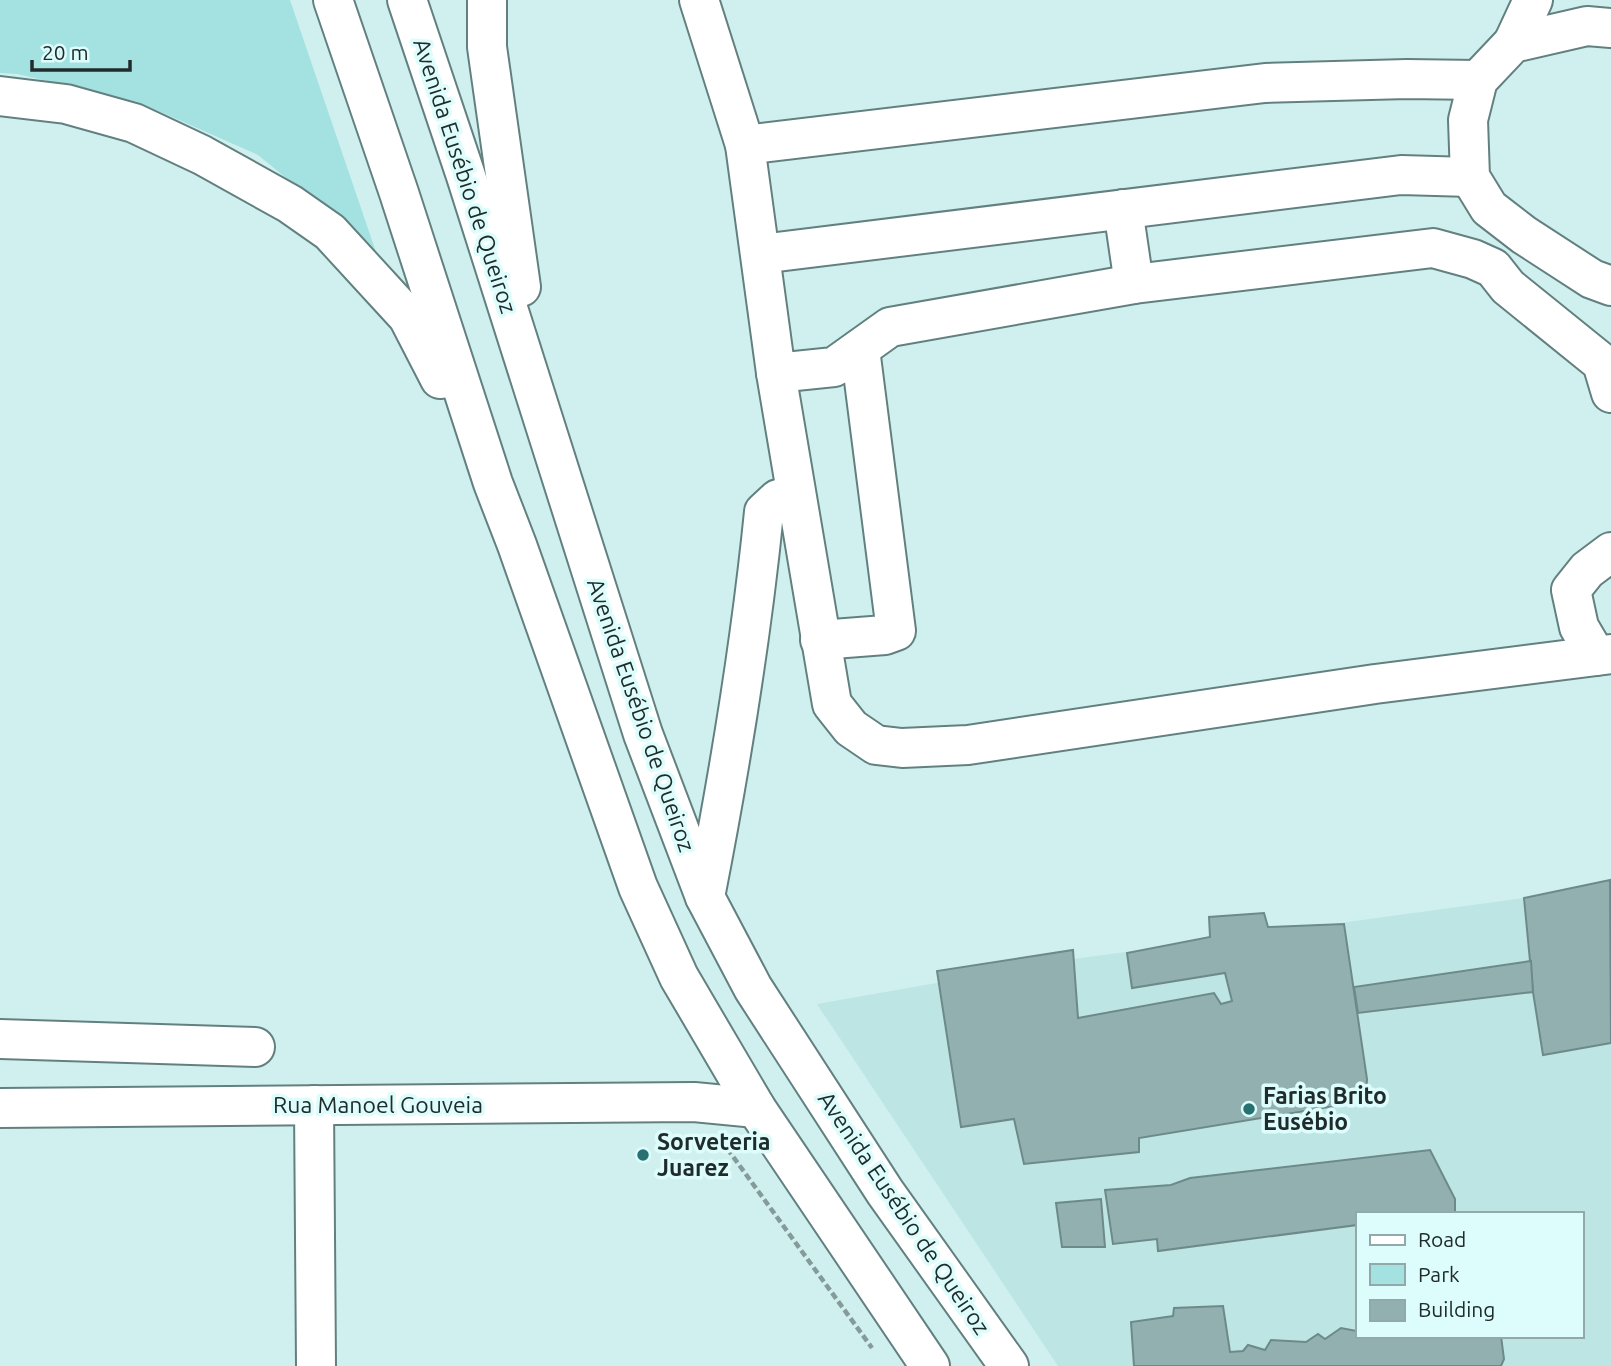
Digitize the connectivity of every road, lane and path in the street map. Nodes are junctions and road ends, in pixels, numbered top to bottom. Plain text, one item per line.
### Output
1 (333, 0) edge
2 (407, 0) edge
3 (487, 0) edge
4 (699, 0) edge
5 (1532, 0) edge
6 (1611, 28) edge
7 (1513, 43) junction
8 (1478, 80) junction
9 (0, 96) edge
10 (745, 145) junction
11 (1471, 177) junction
12 (1123, 209) junction
13 (761, 254) junction
14 (1134, 284) junction
15 (1611, 286) edge
16 (860, 349) junction
17 (776, 373) junction
18 (1611, 393) edge
19 (558, 467) junction
20 (493, 483) junction
21 (796, 496) junction
22 (1611, 552) edge
23 (820, 640) junction
24 (1604, 655) edge
25 (705, 897) junction
26 (0, 1038) edge
27 (255, 1047) dead end
28 (694, 1102) junction
29 (314, 1105) junction
30 (0, 1108) edge
31 (756, 1108) junction
32 (876, 1355) dead end
33 (316, 1366) edge
34 (930, 1366) edge
35 (1009, 1366) edge

1 - 20 main road
2 - 19 main road, Avenida Eusébio de Queiroz
3 - 19 main road
4 - 10 main road
5 - 7 main road
6 - 7 main road
7 - 8 main road
8 - 10 main road
8 - 11 main road
9 - 20 main road
10 - 13 main road
11 - 12 main road
11 - 15 main road
12 - 13 main road
12 - 14 main road
13 - 17 main road
14 - 16 main road
14 - 18 main road
16 - 17 main road
16 - 23 main road
17 - 21 main road
19 - 25 main road, Avenida Eusébio de Queiroz
20 - 31 main road
21 - 23 main road
21 - 25 main road
22 - 24 main road
23 - 24 main road
25 - 35 main road, Avenida Eusébio de Queiroz
26 - 27 main road
28 - 29 main road, Rua Manoel Gouveia
28 - 31 main road, Rua Manoel Gouveia
28 - 32 path
29 - 30 main road, Rua Manoel Gouveia
29 - 33 main road
31 - 34 main road

